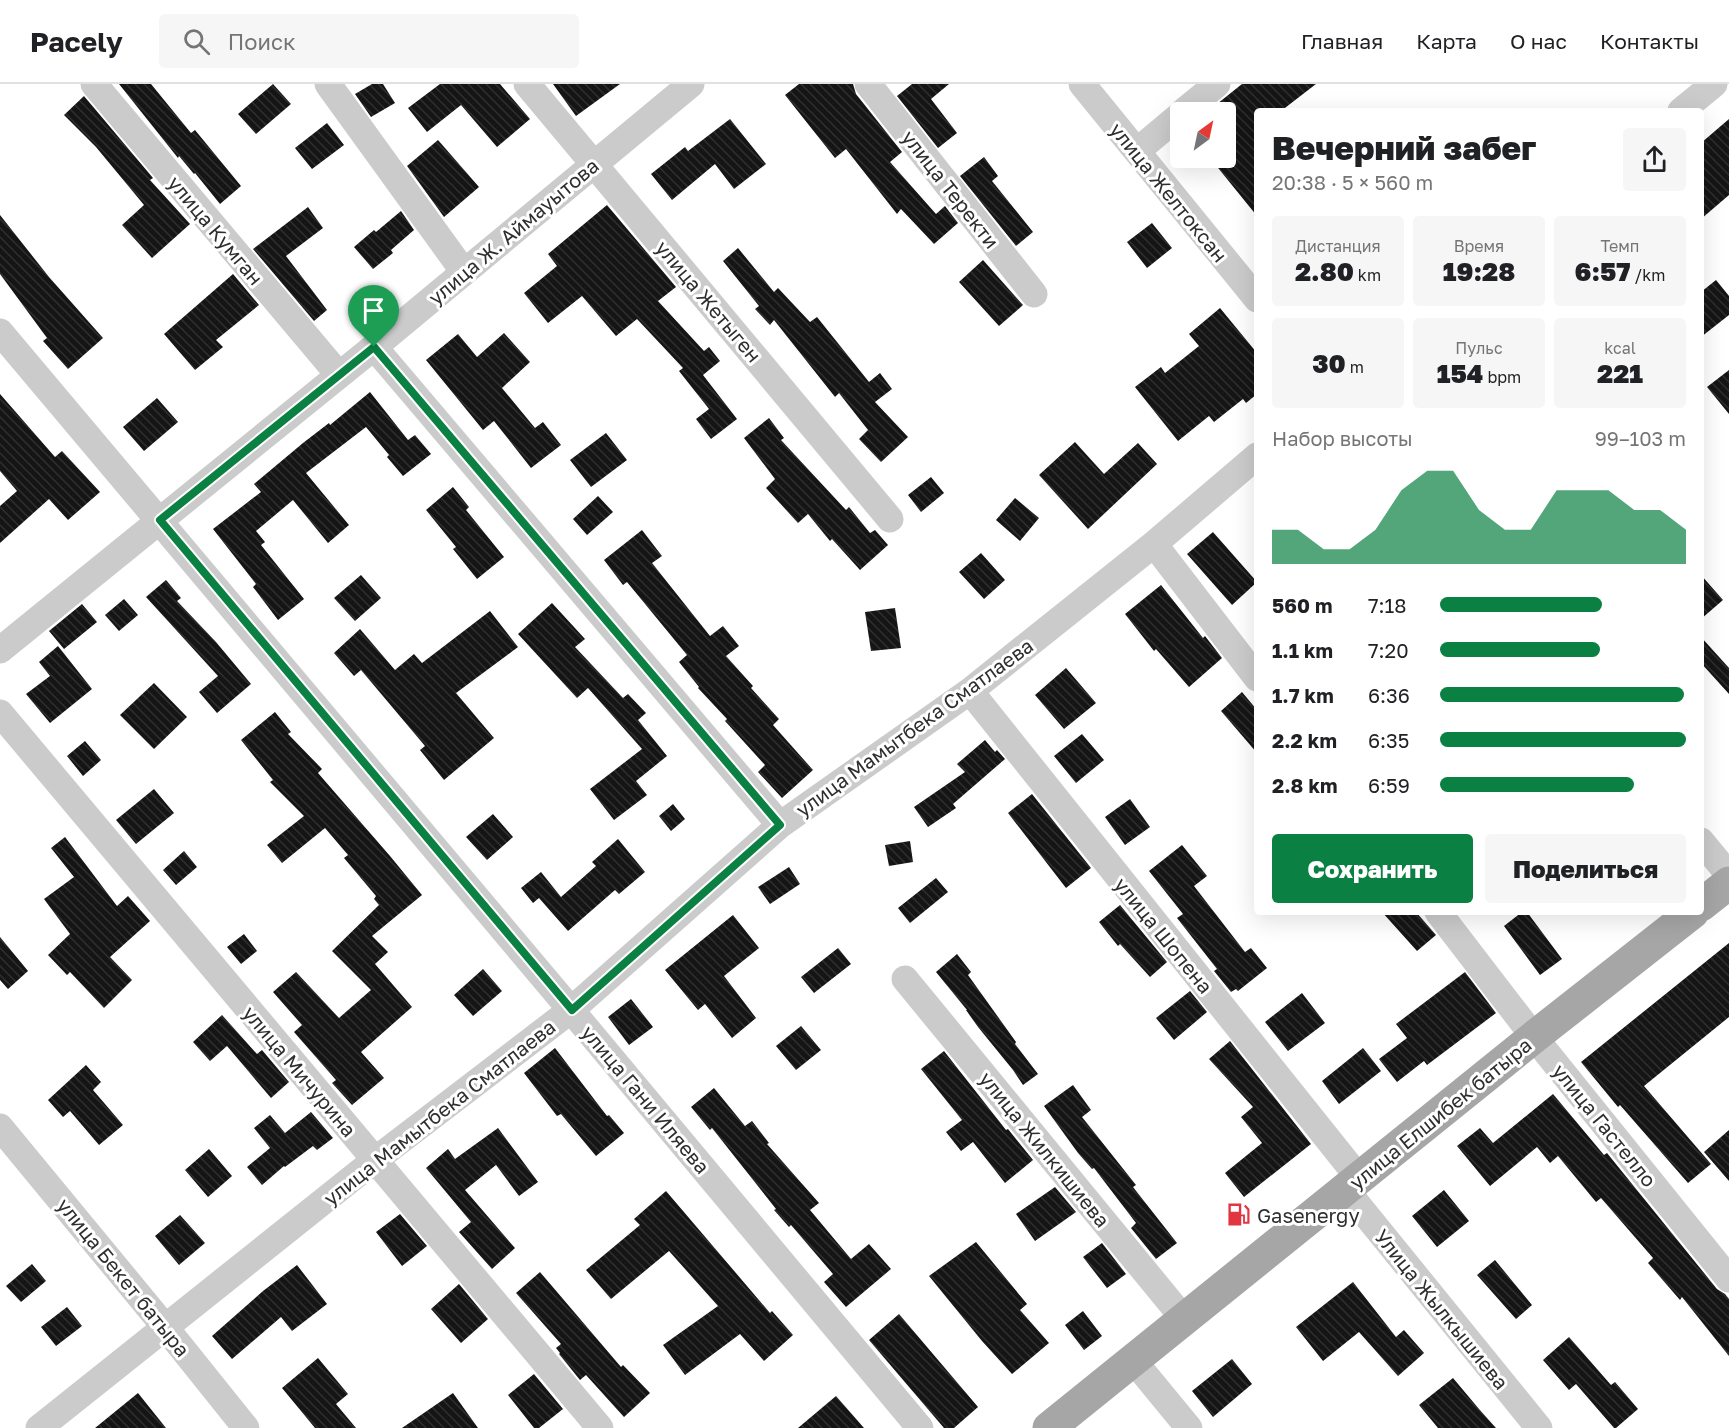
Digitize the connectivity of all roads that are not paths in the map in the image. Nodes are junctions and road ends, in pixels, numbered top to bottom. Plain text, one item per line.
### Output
1 (94, 84) edge
2 (328, 84) edge
3 (527, 84) edge
4 (691, 84) edge
5 (868, 84) edge
6 (1082, 84) edge
7 (1217, 84) edge
8 (1714, 84) edge
9 (1196, 102) edge
10 (1685, 108) edge
11 (1170, 124) edge
12 (1137, 151) junction
13 (594, 164) junction
14 (464, 272) junction
15 (1034, 294) dead end
16 (1254, 295) edge
17 (0, 332) edge
18 (374, 347) junction
19 (339, 375) junction
20 (1254, 459) edge
21 (891, 519) dead end
22 (160, 520) junction
23 (1154, 544) junction
24 (0, 650) edge
25 (1254, 674) edge
26 (970, 691) junction
27 (0, 713) edge
28 (780, 825) junction
29 (1704, 845) edge
30 (1729, 875) edge
31 (1729, 883) edge
32 (1704, 903) edge
33 (1440, 915) edge
34 (1689, 915) edge
35 (905, 979) dead end
36 (572, 1010) junction
37 (1534, 1037) junction
38 (0, 1127) edge
39 (375, 1160) junction
40 (1352, 1184) junction
41 (1729, 1279) edge
42 (1184, 1319) junction
43 (165, 1327) junction
44 (1133, 1360) junction
45 (39, 1428) edge
46 (246, 1428) edge
47 (600, 1428) edge
48 (920, 1428) edge
49 (1048, 1428) edge
50 (1189, 1428) edge
51 (1539, 1428) edge

1 - 19 street, улица Кумган
2 - 14 street
3 - 13 street, улица Жетыген
4 - 13 street, улица Ж. Аймауытова
5 - 15 street, улица Теректи
6 - 12 street, улица Желтоксан
7 - 9 street
8 - 10 street
11 - 12 street
12 - 16 street, улица Желтоксан
13 - 14 street, улица Ж. Аймауытова
13 - 21 street, улица Жетыген
14 - 18 street, улица Ж. Аймауытова
17 - 22 street, улица Гани Иляева
18 - 19 street, улица Ж. Аймауытова
18 - 28 street
19 - 22 street, улица Ж. Аймауытова
20 - 23 street, улица Мамытбека Сматлаева
22 - 24 street, улица Ж. Аймауытова
22 - 36 street, улица Гани Иляева
23 - 25 street
23 - 26 street, улица Мамытбека Сматлаева
26 - 28 street, улица Мамытбека Сматлаева
26 - 40 street, улица Шопена
27 - 39 street, улица Мичурина
28 - 36 street, улица Мамытбека Сматлаева
29 - 30 street
31 - 32 main road
33 - 37 street, улица Гастелло
34 - 37 main road, улица Елшибек батыра
35 - 42 street, улица Жилкишиева
36 - 39 street, улица Мамытбека Сматлаева
36 - 48 street, улица Гани Иляева
37 - 40 main road, улица Елшибек батыра
37 - 41 street, улица Гастелло
38 - 43 street, улица Бекет батыра
39 - 43 street, улица Мамытбека Сматлаева
39 - 47 street, улица Мичурина
40 - 42 main road, улица Елшибек батыра
40 - 51 street, Улица Жылкышиева
42 - 44 main road, улица Елшибек батыра
43 - 45 street, улица Мамытбека Сматлаева
43 - 46 street, улица Бекет батыра
44 - 49 main road, улица Елшибек батыра
44 - 50 street

